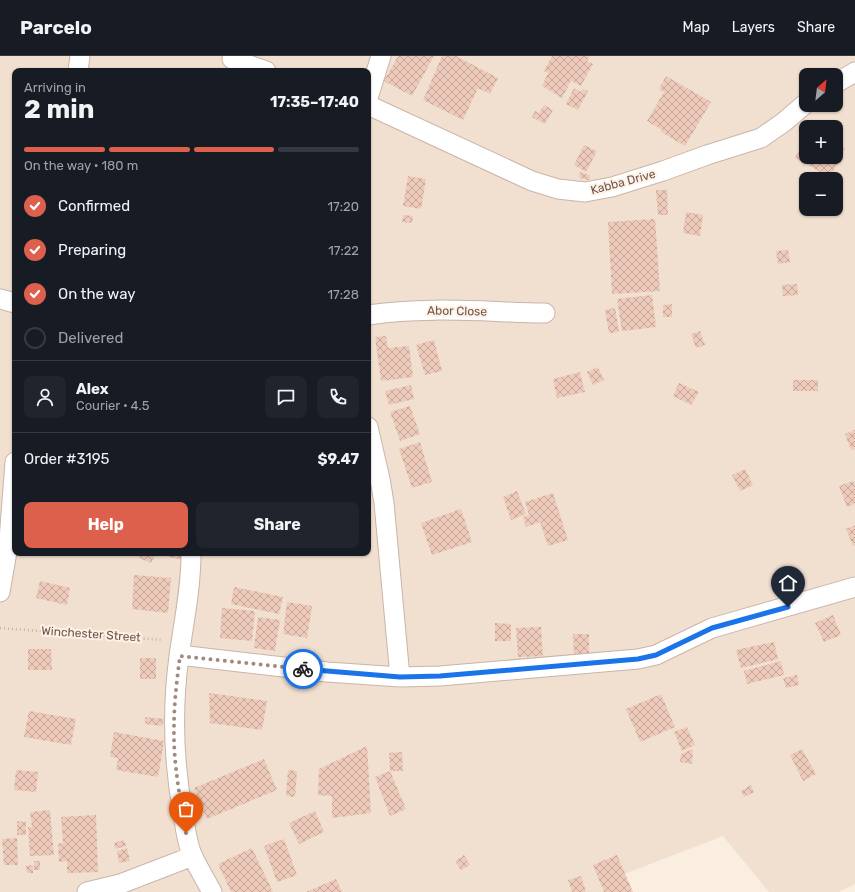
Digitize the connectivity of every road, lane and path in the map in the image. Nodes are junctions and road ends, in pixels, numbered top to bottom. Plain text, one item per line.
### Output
1 (80, 56) edge
2 (381, 56) edge
3 (232, 62) edge
4 (78, 68) edge
5 (255, 68) edge
6 (855, 72) edge
7 (843, 79) edge
8 (371, 88) edge
9 (371, 106) edge
10 (799, 109) edge
11 (0, 299) edge
12 (12, 302) edge
13 (545, 313) dead end
14 (371, 314) edge
15 (371, 440) edge
16 (12, 501) edge
17 (191, 556) edge
18 (852, 588) edge
19 (0, 592) edge
20 (0, 628) edge
21 (181, 648) junction
22 (400, 677) junction
23 (193, 856) junction
24 (87, 892) edge
25 (212, 892) edge

1 - 4 street
2 - 8 street
3 - 5 street
6 - 7 street
9 - 10 street, Kabba Drive
11 - 12 street
13 - 14 street, Abor Close
15 - 22 street
16 - 19 street
17 - 21 street
18 - 22 street
20 - 21 path, Winchester Street
21 - 22 street
21 - 23 street
23 - 24 street
23 - 25 street

